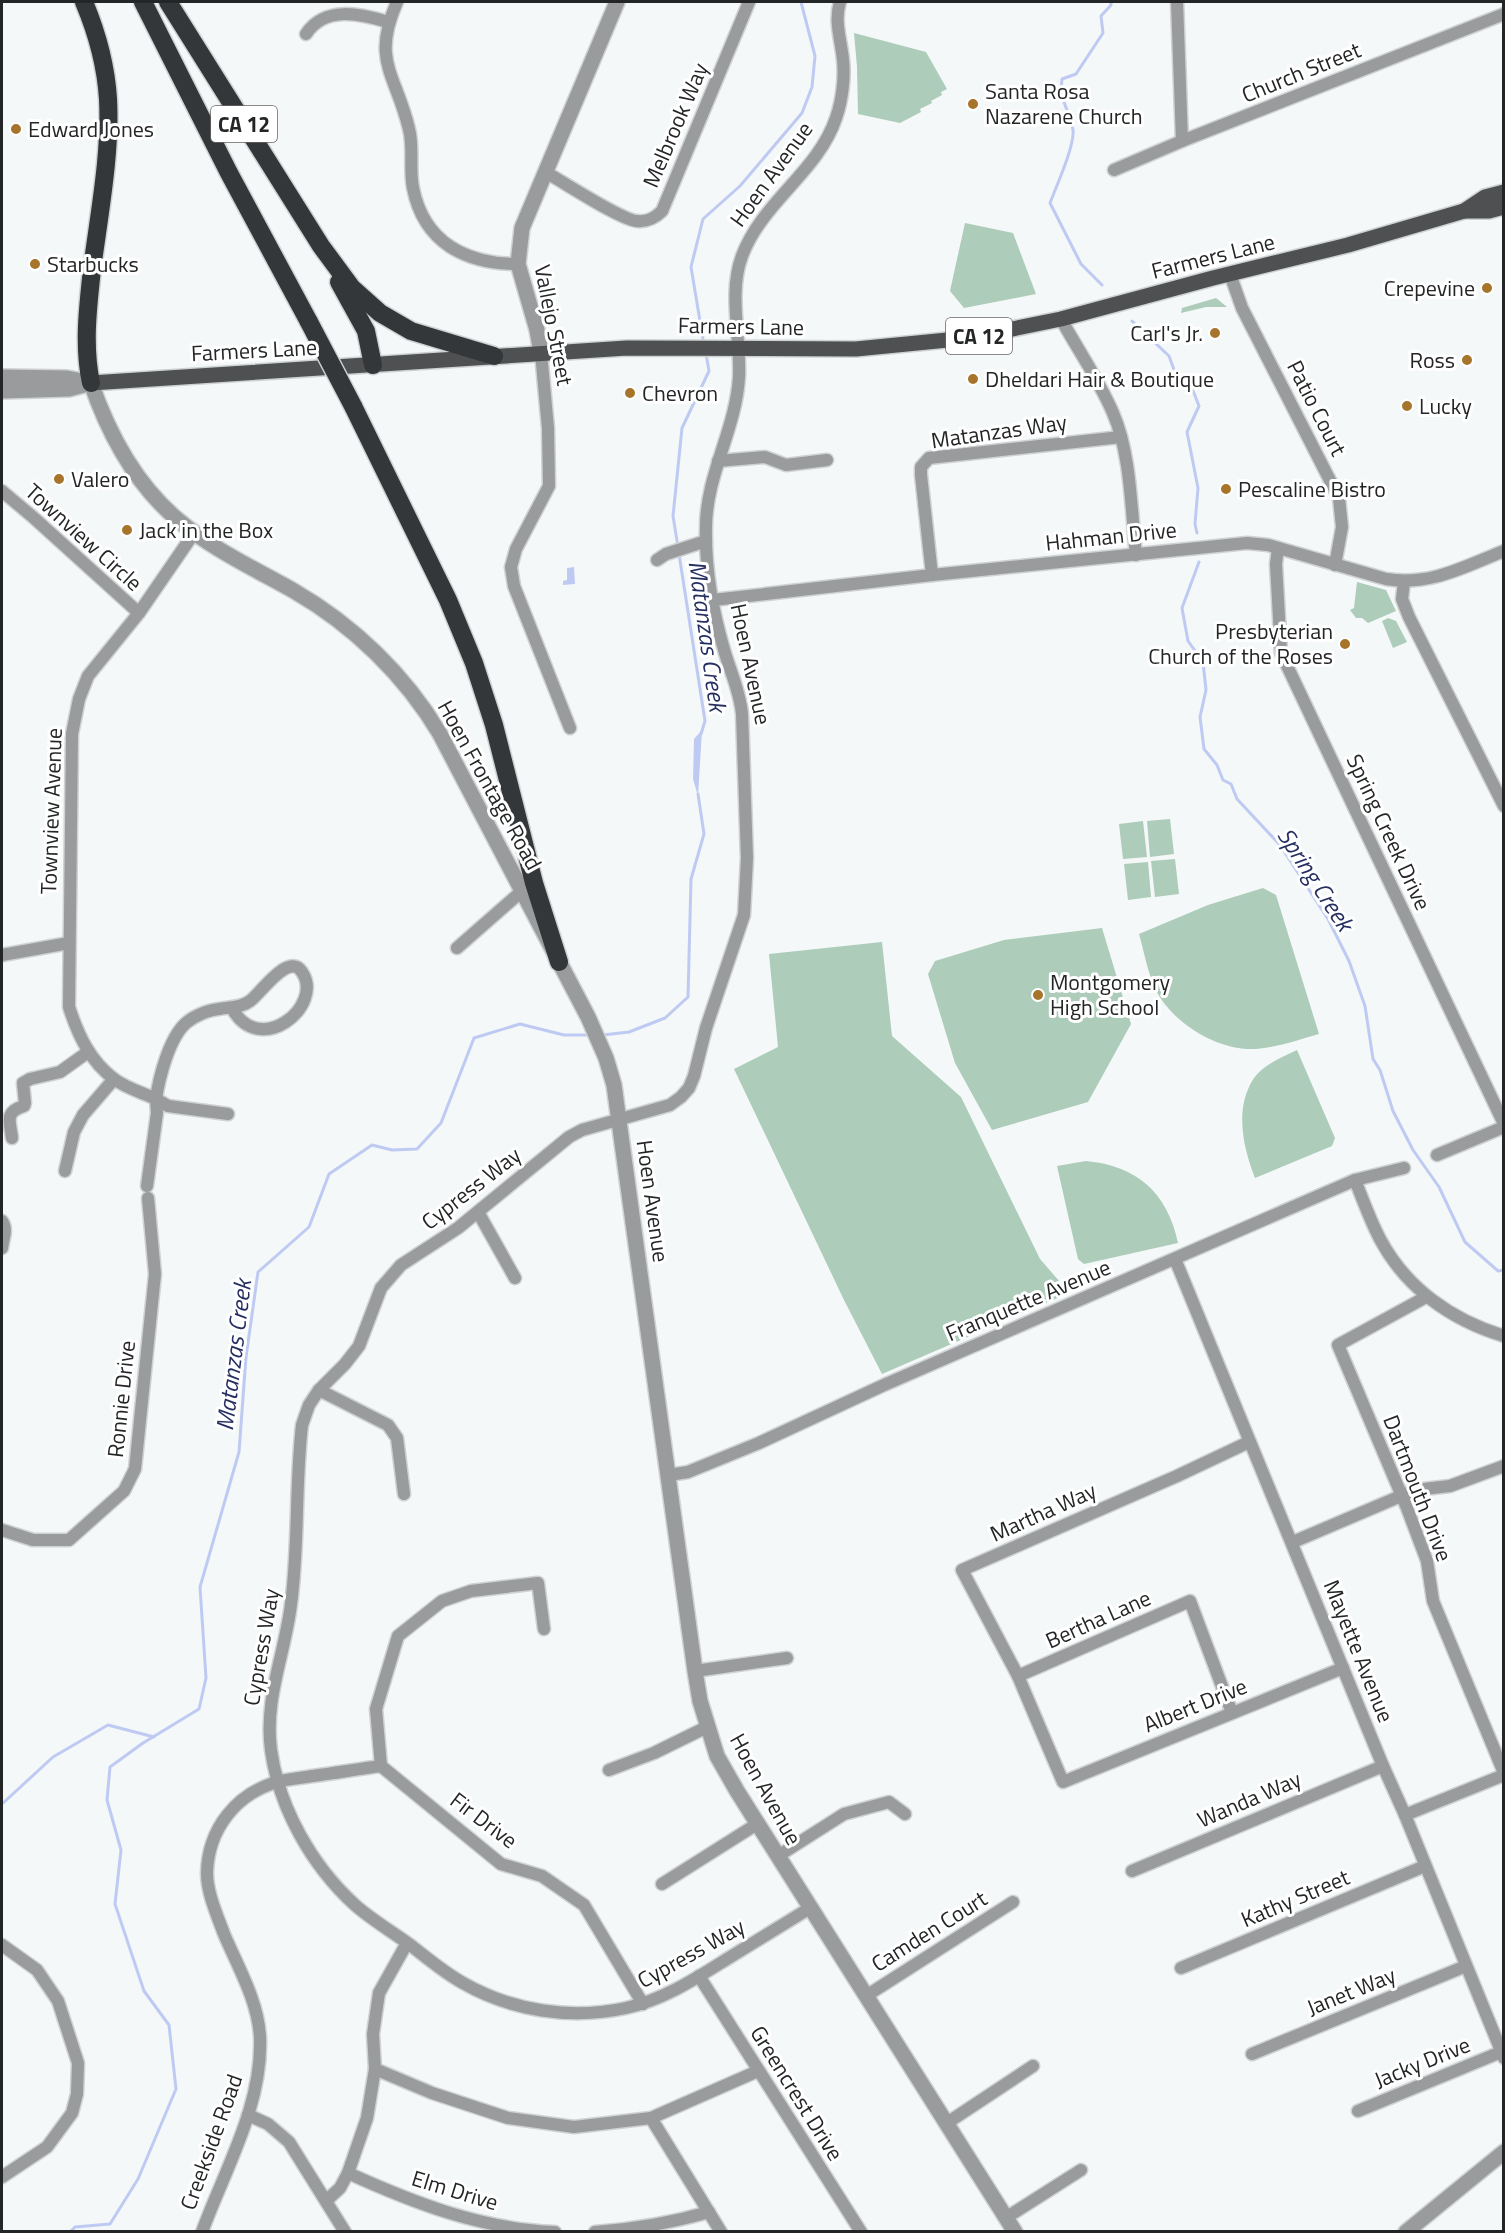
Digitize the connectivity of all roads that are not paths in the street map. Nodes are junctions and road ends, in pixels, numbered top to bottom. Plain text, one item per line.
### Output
1 (84, 2) edge
2 (143, 2) edge
3 (168, 2) edge
4 (397, 2) edge
5 (617, 2) edge
6 (749, 2) edge
7 (840, 2) edge
8 (1177, 2) edge
9 (1503, 14) edge
10 (388, 22) junction
11 (306, 34) dead end
12 (1182, 141) junction
13 (1114, 170) dead end
14 (547, 173) junction
15 (1503, 192) edge
16 (1503, 207) edge
17 (1464, 211) junction
18 (321, 246) junction
19 (518, 264) junction
20 (1230, 274) junction
21 (1061, 319) junction
22 (740, 349) junction
23 (541, 353) junction
24 (494, 356) junction
25 (373, 365) junction
26 (2, 377) edge
27 (91, 383) junction
28 (2, 391) edge
29 (1121, 437) junction
30 (827, 460) dead end
31 (718, 461) junction
32 (2, 491) edge
33 (194, 533) junction
34 (706, 541) junction
35 (1278, 548) junction
36 (1503, 550) edge
37 (1136, 555) junction
38 (661, 557) dead end
39 (1335, 565) junction
40 (932, 575) junction
41 (1404, 582) junction
42 (714, 600) junction
43 (139, 613) junction
44 (570, 728) dead end
45 (1503, 806) edge
46 (522, 891) junction
47 (69, 943) junction
48 (457, 948) dead end
49 (2, 955) edge
50 (559, 962) junction
51 (232, 1008) junction
52 (88, 1052) junction
53 (114, 1079) junction
54 (156, 1099) junction
55 (228, 1114) dead end
56 (619, 1121) junction
57 (1503, 1125) edge
58 (12, 1138) dead end
59 (1437, 1155) dead end
60 (1404, 1168) dead end
61 (65, 1171) dead end
62 (1355, 1180) junction
63 (478, 1212) junction
64 (2, 1221) edge
65 (2, 1248) edge
66 (1175, 1259) junction
67 (515, 1278) dead end
68 (1426, 1297) junction
69 (1503, 1336) edge
70 (318, 1390) junction
71 (1249, 1442) junction
72 (1503, 1466) edge
73 (669, 1475) junction
74 (404, 1494) dead end
75 (1402, 1496) junction
76 (2, 1530) edge
77 (1293, 1542) junction
78 (544, 1629) dead end
79 (787, 1658) dead end
80 (1343, 1668) junction
81 (695, 1671) junction
82 (1018, 1676) junction
83 (1232, 1713) junction
84 (707, 1727) junction
85 (381, 1766) junction
86 (1383, 1766) junction
87 (609, 1770) dead end
88 (1503, 1774) edge
89 (278, 1782) junction
90 (905, 1814) dead end
91 (1405, 1815) junction
92 (758, 1824) junction
93 (778, 1856) junction
94 (1425, 1866) junction
95 (1132, 1871) dead end
96 (662, 1884) dead end
97 (1013, 1902) dead end
98 (810, 1908) junction
99 (407, 1943) junction
100 (2, 1945) edge
101 (1466, 1966) junction
102 (1181, 1968) dead end
103 (699, 1976) junction
104 (866, 1996) junction
105 (643, 2004) junction
106 (1252, 2054) dead end
107 (1502, 2055) edge
108 (1033, 2066) dead end
109 (375, 2069) junction
110 (758, 2071) junction
111 (1359, 2111) dead end
112 (248, 2115) junction
113 (651, 2118) junction
114 (947, 2123) junction
115 (1503, 2152) edge
116 (1081, 2170) dead end
117 (348, 2173) junction
118 (2, 2176) edge
119 (327, 2200) junction
120 (709, 2212) junction
121 (1006, 2217) junction
122 (202, 2232) edge
123 (345, 2232) edge
124 (555, 2232) edge
125 (595, 2232) edge
126 (721, 2232) edge
127 (861, 2232) edge
128 (1015, 2232) edge
129 (1406, 2232) edge

1 - 27 highway
2 - 50 highway, bridge
3 - 18 highway, CA 12
4 - 10 street
5 - 14 street, Vallejo Street
6 - 14 street, Melbrook Way
7 - 22 street, Hoen Avenue
8 - 12 street
9 - 12 street, Church Street
10 - 11 street
10 - 19 street
12 - 13 street, Church Street
14 - 19 street, Vallejo Street
15 - 17 main road, Farmers Lane / CA 12
16 - 17 main road, Farmers Lane / CA 12
17 - 20 main road, Farmers Lane / CA 12
18 - 24 highway, CA 12
18 - 25 highway
19 - 23 street, Vallejo Street
20 - 21 main road, Farmers Lane / CA 12
20 - 39 street, Patio Court
21 - 22 main road, Farmers Lane / CA 12
21 - 29 street
22 - 23 main road, Farmers Lane / CA 12
22 - 31 street, Hoen Avenue
23 - 24 main road, Farmers Lane / CA 12
23 - 44 street, Vallejo Street
24 - 25 main road, Farmers Lane / CA 12
25 - 27 main road, Farmers Lane / CA 12
26 - 27 street
27 - 28 street, Farmers Lane
27 - 33 street, Hoen Frontage Road
29 - 37 street
29 - 40 street, Matanzas Way
30 - 31 street
31 - 34 street, Hoen Avenue
32 - 43 street, Townview Circle
33 - 43 street, Townview Avenue
33 - 46 street, Hoen Frontage Road
34 - 38 street
34 - 42 street, Hoen Avenue
35 - 37 street, Hahman Drive
35 - 39 street, Hahman Drive
35 - 57 street, Spring Creek Drive
36 - 41 street, Hahman Drive
37 - 40 street, Hahman Drive
39 - 41 street, Hahman Drive
40 - 42 street, Hahman Drive
41 - 45 street
42 - 56 street, Hoen Avenue
43 - 47 street, Townview Avenue
46 - 48 street
46 - 50 street, Hoen Frontage Road
47 - 49 street
47 - 52 street, Townview Avenue
50 - 56 street, Hoen Frontage Road
51 - 51 street
51 - 54 street
52 - 53 street, Townview Avenue
52 - 58 street
53 - 54 street, Townview Avenue
53 - 61 street
54 - 55 street, Townview Avenue
54 - 76 street, Ronnie Drive
56 - 63 street, Cypress Way
56 - 73 street, Hoen Avenue
57 - 59 street
60 - 62 street, Franquette Avenue
62 - 66 street, Franquette Avenue
62 - 68 street
63 - 67 street
63 - 70 street, Cypress Way
64 - 65 street
66 - 71 street, Mayette Avenue
66 - 73 street, Franquette Avenue
68 - 69 street
68 - 75 street, Dartmouth Drive
70 - 74 street
70 - 89 street, Cypress Way
71 - 77 street, Mayette Avenue
71 - 82 street, Martha Way
72 - 75 street
73 - 81 street, Hoen Avenue
75 - 77 street
75 - 88 street, Dartmouth Drive
77 - 80 street, Mayette Avenue
78 - 85 street
79 - 81 street
80 - 83 street, Albert Drive
80 - 86 street, Mayette Avenue
81 - 84 street, Hoen Avenue
82 - 83 street, Albert Drive
82 - 83 street, Bertha Lane
84 - 87 street
84 - 92 street, Hoen Avenue
85 - 89 street, Creekside Road
85 - 105 street, Fir Drive
86 - 91 street, Mayette Avenue
86 - 95 street, Wanda Way
88 - 91 street
89 - 99 street, Cypress Way
89 - 112 street, Creekside Road
90 - 93 street
91 - 94 street, Mayette Avenue
92 - 93 street, Hoen Avenue
92 - 96 street
93 - 98 street, Hoen Avenue
94 - 101 street, Mayette Avenue
94 - 102 street, Kathy Street
97 - 104 street, Camden Court
98 - 103 street, Cypress Way
98 - 104 street, Hoen Avenue
99 - 105 street, Cypress Way
99 - 109 street
100 - 118 street
101 - 106 street, Janet Way
101 - 107 street, Mayette Avenue
103 - 105 street, Cypress Way
103 - 110 street, Greencrest Drive
104 - 114 street, Hoen Avenue
107 - 111 street, Jacky Drive
108 - 114 street
109 - 113 street
109 - 117 street
110 - 113 street
110 - 127 street, Greencrest Drive
112 - 119 street
112 - 122 street, Creekside Road
113 - 120 street
114 - 121 street, Hoen Avenue
115 - 129 street
116 - 121 street
117 - 119 street
117 - 124 street, Elm Drive
119 - 123 street
120 - 125 street
120 - 126 street
121 - 128 street, Hoen Avenue

